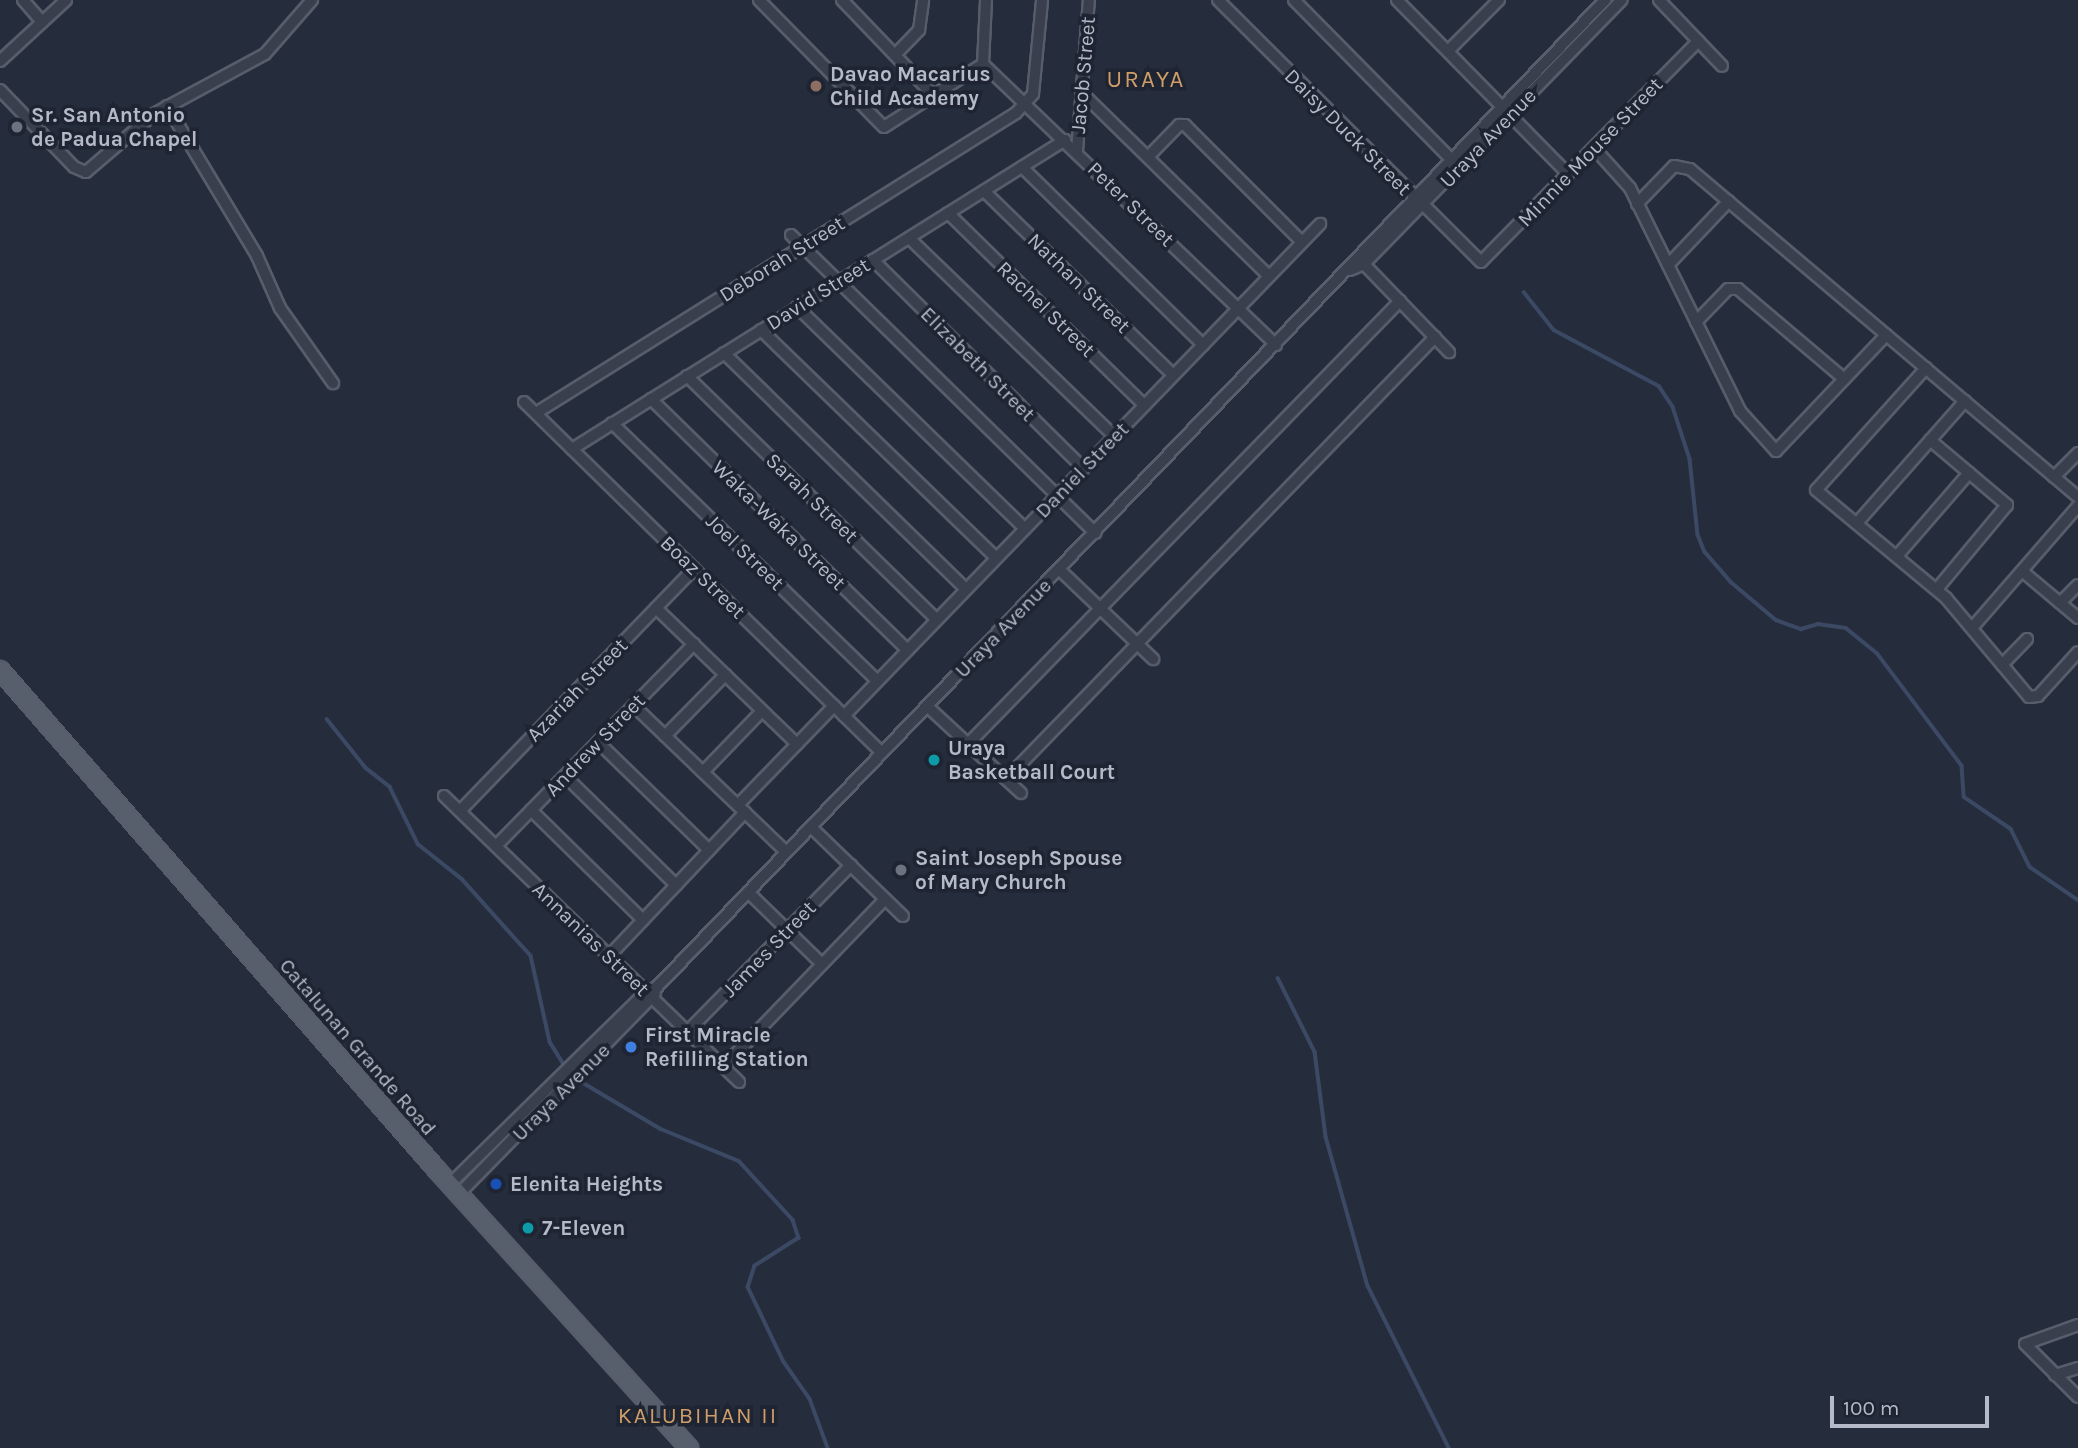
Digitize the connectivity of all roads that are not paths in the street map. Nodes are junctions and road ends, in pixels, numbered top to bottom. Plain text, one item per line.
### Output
1 (23, 0) edge
2 (66, 0) edge
3 (312, 0) edge
4 (759, 0) edge
5 (842, 0) edge
6 (923, 0) edge
7 (986, 0) edge
8 (1042, 0) edge
9 (1089, 0) edge
10 (1218, 0) edge
11 (1294, 0) edge
12 (1499, 0) edge
13 (1605, 0) edge
14 (1622, 0) edge
15 (1659, 0) edge
16 (1401, 1) edge
17 (43, 22) junction
18 (1567, 39) junction
19 (1698, 41) junction
20 (1575, 48) junction
21 (1448, 51) junction
22 (895, 55) junction
23 (0, 61) edge
24 (983, 64) junction
25 (1722, 65) dead end
26 (0, 90) edge
27 (1082, 93) junction
28 (935, 97) junction
29 (1027, 103) junction
30 (167, 106) junction
31 (1502, 106) junction
32 (1510, 115) junction
33 (1065, 140) junction
34 (1594, 148) junction
35 (1076, 151) junction
36 (1148, 157) junction
37 (1451, 159) junction
38 (1021, 167) junction
39 (1459, 167) junction
40 (1568, 174) junction
41 (984, 191) junction
42 (1413, 198) junction
43 (1728, 201) junction
44 (1637, 204) junction
45 (1421, 206) junction
46 (948, 213) junction
47 (1320, 224) dead end
48 (791, 235) dead end
49 (909, 238) junction
50 (1302, 242) junction
51 (802, 247) junction
52 (1356, 256) junction
53 (873, 260) junction
54 (1480, 262) joint
55 (1364, 264) junction
56 (1668, 265) junction
57 (1350, 270) junction
58 (1269, 276) junction
59 (838, 282) junction
60 (1400, 301) junction
61 (797, 307) junction
62 (1238, 308) junction
63 (1696, 322) junction
64 (761, 330) junction
65 (1886, 335) junction
66 (1435, 337) junction
67 (1203, 345) junction
68 (1276, 345) junction
69 (1450, 352) dead end
70 (724, 353) junction
71 (1926, 368) junction
72 (1173, 375) junction
73 (687, 376) junction
74 (1844, 379) junction
75 (333, 383) dead end
76 (651, 399) junction
77 (1965, 401) junction
78 (524, 402) dead end
79 (1144, 405) junction
80 (536, 414) junction
81 (612, 423) junction
82 (1114, 436) junction
83 (1930, 440) junction
84 (572, 449) junction
85 (2078, 453) edge
86 (1083, 468) junction
87 (1969, 473) junction
88 (2054, 477) junction
89 (1057, 496) junction
90 (2078, 497) edge
91 (2078, 506) edge
92 (1857, 523) junction
93 (1025, 528) junction
94 (1095, 533) junction
95 (1897, 556) junction
96 (996, 558) junction
97 (694, 569) junction
98 (1060, 570) junction
99 (2022, 571) junction
100 (2078, 585) edge
101 (966, 589) junction
102 (1937, 589) junction
103 (2060, 603) junction
104 (656, 608) junction
105 (1100, 609) junction
106 (2078, 618) edge
107 (937, 620) junction
108 (1972, 628) junction
109 (2027, 639) dead end
110 (694, 644) junction
111 (1137, 645) junction
112 (907, 650) junction
113 (2078, 653) edge
114 (1153, 659) dead end
115 (2003, 665) junction
116 (0, 670) edge
117 (725, 675) junction
118 (877, 681) junction
119 (634, 706) junction
120 (834, 706) junction
121 (928, 706) junction
122 (762, 711) junction
123 (844, 716) junction
124 (665, 736) junction
125 (597, 742) junction
126 (797, 744) junction
127 (968, 744) junction
128 (882, 753) junction
129 (703, 772) junction
130 (565, 776) junction
131 (1006, 779) junction
132 (1021, 793) dead end
133 (444, 796) dead end
134 (741, 809) junction
135 (531, 810) junction
136 (460, 811) junction
137 (811, 827) junction
138 (496, 846) junction
139 (709, 850) junction
140 (786, 852) junction
141 (850, 865) junction
142 (676, 885) junction
143 (748, 892) junction
144 (885, 899) junction
145 (903, 916) dead end
146 (643, 920) junction
147 (787, 930) junction
148 (609, 956) junction
149 (822, 964) junction
150 (649, 995) junction
151 (687, 1032) junction
152 (586, 1050) junction
153 (594, 1059) junction
154 (723, 1067) junction
155 (739, 1082) dead end
156 (535, 1101) junction
157 (544, 1110) junction
158 (484, 1151) junction
159 (493, 1160) junction
160 (455, 1189) junction
161 (2078, 1325) edge
162 (2078, 1368) edge
163 (2055, 1375) junction
164 (2078, 1397) edge
165 (689, 1448) edge

1 - 17 street
2 - 17 street
3 - 30 street
4 - 28 street
5 - 22 street
6 - 22 street
7 - 24 street
8 - 29 street
9 - 27 street, Jacob Street
10 - 42 street, Daisy Duck Street
11 - 37 street
12 - 21 street
13 - 18 street, Uraya Avenue
14 - 20 street, Uraya Avenue
15 - 19 street
16 - 21 street
17 - 23 street
18 - 20 street
18 - 31 street, Uraya Avenue
19 - 25 street
19 - 34 street, Minnie Mouse Street
20 - 32 street, Uraya Avenue
21 - 31 street
22 - 28 street
24 - 28 street
24 - 29 street, Peter Street
26 - 30 street
27 - 35 street, Jacob Street
27 - 36 street
29 - 33 street, Peter Street
29 - 51 street, Deborah Street
30 - 75 street
31 - 32 street
31 - 37 street, Uraya Avenue
32 - 39 street, Uraya Avenue
32 - 40 street
33 - 35 street, Peter Street
33 - 38 street, David Street
34 - 40 street, Minnie Mouse Street
34 - 44 street
35 - 62 street, Peter Street
36 - 50 street
36 - 58 street
37 - 39 street
37 - 42 street, Uraya Avenue
38 - 41 street, David Street
38 - 67 street
39 - 45 street, Uraya Avenue
40 - 54 street, Minnie Mouse Street
41 - 46 street, David Street
41 - 72 street, Nathan Street
42 - 45 street, Daisy Duck Street
42 - 52 street, Uraya Avenue
43 - 44 street
43 - 56 street
43 - 65 street
44 - 56 street
45 - 54 street, Daisy Duck Street
45 - 55 street, Uraya Avenue
46 - 49 street, David Street
46 - 79 street, Rachel Street
47 - 50 street, Daniel Street
48 - 51 street
49 - 53 street, David Street
49 - 82 street
50 - 58 street, Daniel Street
51 - 59 street
51 - 80 street, Deborah Street
52 - 55 street
52 - 57 street, Uraya Avenue
53 - 59 street, David Street
53 - 86 street, Elizabeth Street
55 - 57 street, Uraya Avenue
55 - 60 street
56 - 63 street
57 - 68 street, Uraya Avenue
58 - 62 street, Daniel Street
59 - 61 street, David Street
59 - 89 street
60 - 66 street
60 - 105 street
61 - 64 street, David Street
61 - 93 street
62 - 67 street, Daniel Street
62 - 68 street, Peter Street
63 - 74 street
63 - 74 street
64 - 70 street, David Street
64 - 96 street
65 - 71 street
65 - 74 street
66 - 69 street
66 - 111 street
67 - 72 street, Daniel Street
68 - 94 street, Uraya Avenue
70 - 73 street, David Street
70 - 101 street
71 - 77 street
71 - 92 street
72 - 79 street, Daniel Street
73 - 76 street, David Street
73 - 107 street, Sarah Street
76 - 81 street, David Street
76 - 112 street, Waka-Waka Street
77 - 83 street
77 - 88 street
78 - 80 street, Boaz Street
79 - 82 street, Daniel Street
80 - 84 street, Boaz Street
81 - 84 street, David Street
81 - 118 street, Joel Street
82 - 86 street, Daniel Street
83 - 87 street
83 - 92 street
84 - 97 street, Boaz Street
85 - 88 street
86 - 89 street, Daniel Street
87 - 95 street
87 - 102 street
88 - 90 street
89 - 93 street, Daniel Street
89 - 94 street
91 - 99 street
92 - 95 street
93 - 96 street, Daniel Street
94 - 98 street, Uraya Avenue
95 - 102 street
96 - 101 street, Daniel Street
97 - 104 street, Azariah Street
97 - 120 street, Boaz Street
98 - 105 street
98 - 121 street, Uraya Avenue
99 - 103 street
99 - 108 street
100 - 103 street
101 - 107 street, Daniel Street
102 - 108 street
103 - 106 street
104 - 110 street
104 - 136 street, Azariah Street
105 - 111 street
105 - 127 street
107 - 112 street, Daniel Street
108 - 115 street
109 - 115 street
110 - 117 street
110 - 119 street, Andrew Street
111 - 114 street
111 - 131 street
112 - 118 street, Daniel Street
113 - 115 street
116 - 160 main road, Catalunan Grande Road
117 - 122 street
117 - 124 street
118 - 123 street, Daniel Street
119 - 124 street
119 - 125 street, Andrew Street
120 - 123 street, Boaz Street
120 - 126 street
121 - 127 street
121 - 128 street, Uraya Avenue
122 - 126 street
122 - 129 street
123 - 128 street, Boaz Street
124 - 129 street
125 - 130 street, Andrew Street
125 - 139 street
126 - 134 street
127 - 131 street
128 - 137 street, Uraya Avenue
129 - 134 street
130 - 135 street, Andrew Street
130 - 142 street
131 - 132 street
133 - 136 street, Annanias Street
134 - 139 street
134 - 140 street
135 - 138 street, Andrew Street
135 - 146 street
136 - 138 street, Annanias Street
137 - 140 street, Uraya Avenue
137 - 141 street
138 - 148 street, Annanias Street
139 - 142 street
140 - 143 street, Uraya Avenue
141 - 144 street
141 - 147 street, James Street
142 - 146 street
143 - 147 street
143 - 150 street, Uraya Avenue
144 - 145 street
144 - 149 street
146 - 148 street
147 - 149 street
147 - 151 street, James Street
148 - 150 street, Annanias Street
149 - 154 street
150 - 151 street, Annanias Street
150 - 152 street, Uraya Avenue
150 - 153 street, Uraya Avenue
151 - 154 street, Annanias Street
152 - 153 street
152 - 156 street, Uraya Avenue
153 - 157 street, Uraya Avenue
154 - 155 street, Annanias Street
156 - 157 street
156 - 158 street, Uraya Avenue
157 - 159 street, Uraya Avenue
158 - 159 street
158 - 160 street, Uraya Avenue
159 - 160 street, Uraya Avenue
160 - 165 main road, Catalunan Grande Road
161 - 163 street
162 - 163 street
163 - 164 street

